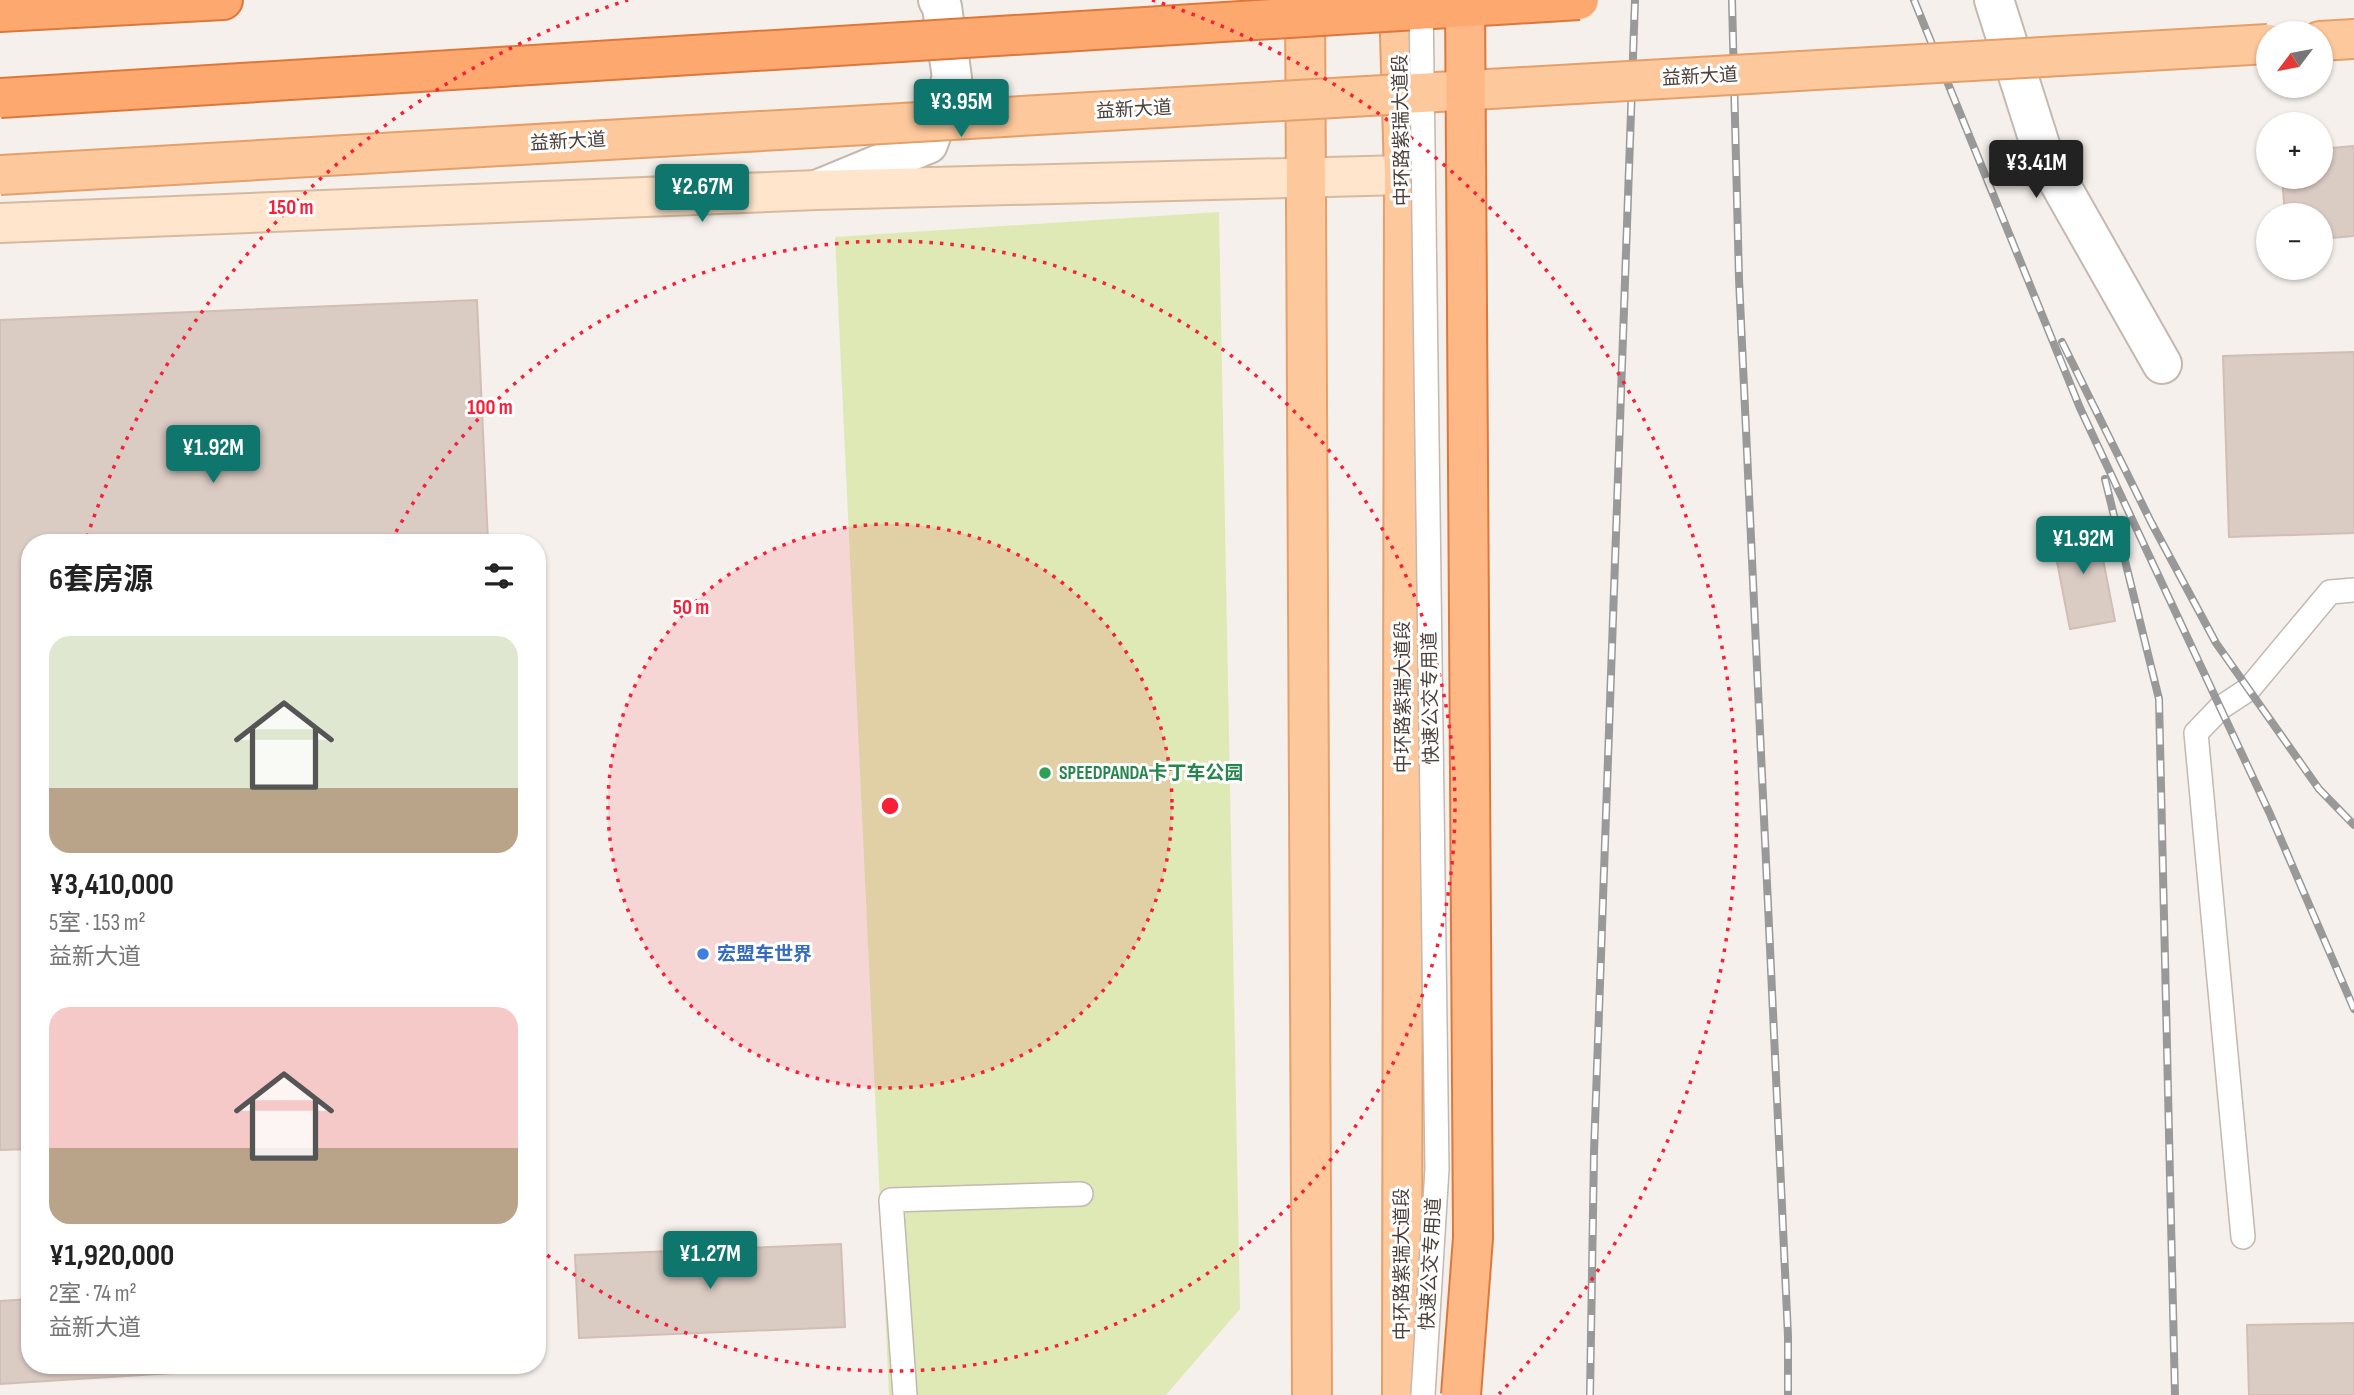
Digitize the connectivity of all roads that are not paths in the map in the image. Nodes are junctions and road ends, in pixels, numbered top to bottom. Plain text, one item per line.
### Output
1 (223, 0) edge
2 (938, 0) edge
3 (1305, 0) edge
4 (1399, 0) edge
5 (1421, 0) edge
6 (1465, 0) edge
7 (1580, 0) edge
8 (1994, 0) edge
9 (0, 12) edge
10 (2354, 39) edge
11 (2333, 40) edge
12 (2256, 45) edge
13 (0, 99) edge
14 (0, 175) edge
15 (1404, 175) junction
16 (1308, 177) junction
17 (817, 190) junction
18 (0, 223) edge
19 (2162, 364) dead end
20 (2354, 590) edge
21 (1081, 1194) dead end
22 (2243, 1237) dead end
23 (905, 1395) edge
24 (1312, 1395) edge
25 (1402, 1395) edge
26 (1423, 1395) edge
27 (1461, 1395) edge

1 - 9 highway
2 - 17 street
3 - 16 main road
4 - 15 main road, 中环路紫瑞大道段
5 - 26 lane, 快速公交专用道, bridge
6 - 27 highway, bridge
7 - 13 highway, bridge
8 - 19 street
10 - 11 main road
12 - 14 main road, 益新大道, bridge
15 - 16 main road
15 - 25 main road, 中环路紫瑞大道段
16 - 17 main road
16 - 24 main road
17 - 18 main road
20 - 22 lane
21 - 23 lane

